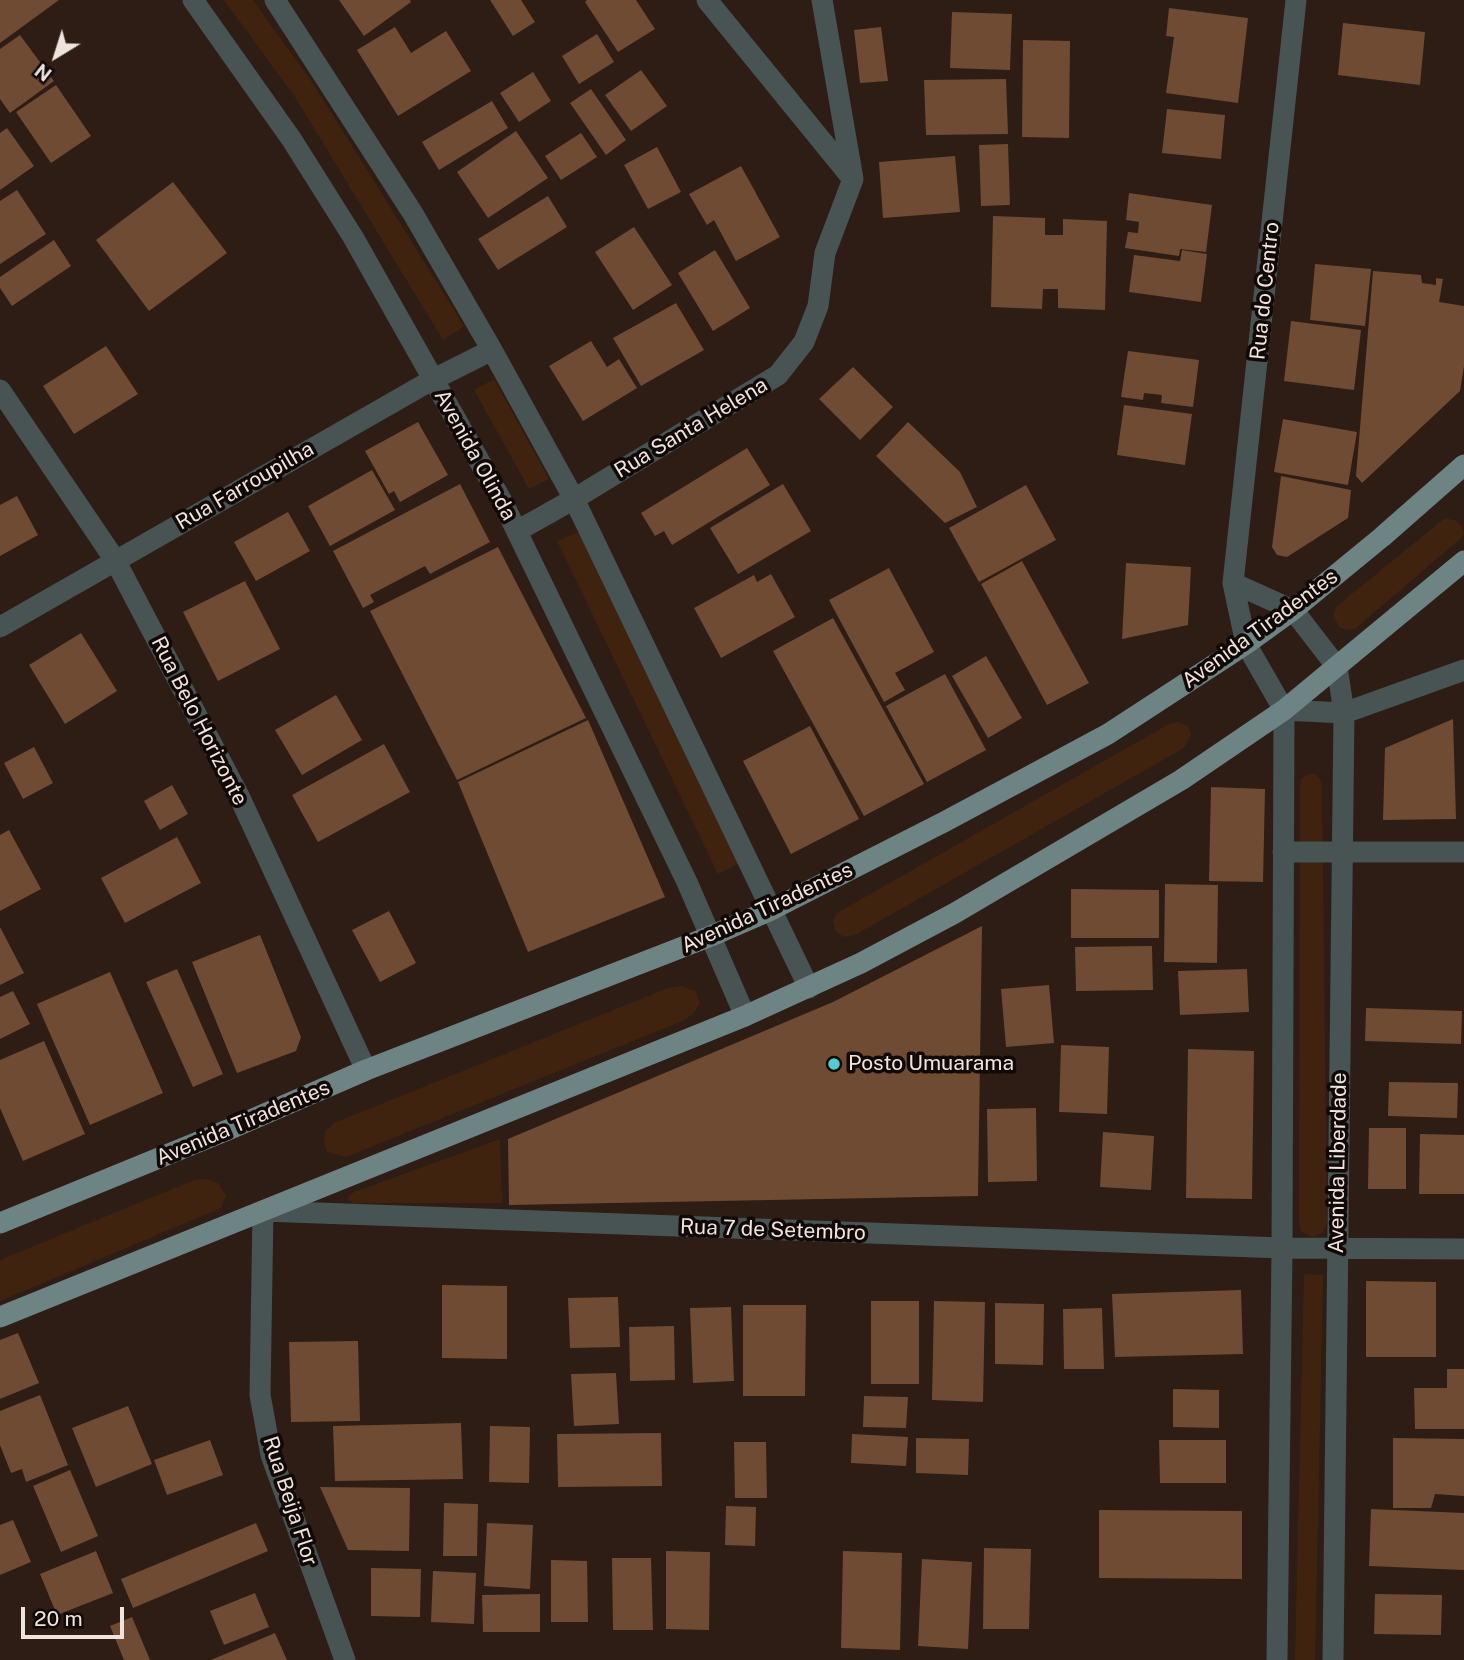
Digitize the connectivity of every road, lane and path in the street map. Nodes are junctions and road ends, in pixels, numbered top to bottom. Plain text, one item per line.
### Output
1 (193, 0) edge
2 (275, 0) edge
3 (707, 0) edge
4 (822, 0) edge
5 (1296, 0) edge
6 (853, 179) junction
7 (492, 350) junction
8 (432, 380) junction
9 (0, 390) edge
10 (1464, 465) edge
11 (574, 499) junction
12 (517, 531) junction
13 (115, 560) junction
14 (1464, 561) edge
15 (1234, 583) junction
16 (1293, 610) junction
17 (0, 627) edge
18 (1246, 644) junction
19 (1337, 667) junction
20 (1464, 670) edge
21 (1283, 710) junction
22 (1344, 713) junction
23 (1342, 851) junction
24 (1283, 852) junction
25 (1464, 852) edge
26 (771, 911) junction
27 (711, 936) junction
28 (809, 988) junction
29 (745, 1016) junction
30 (366, 1070) junction
31 (263, 1211) junction
32 (0, 1223) edge
33 (1282, 1248) junction
34 (1337, 1248) junction
35 (1464, 1249) edge
36 (0, 1317) edge
37 (345, 1660) edge
38 (1277, 1660) edge
39 (1333, 1660) edge

1 - 8 street, Avenida Olinda
2 - 7 street
3 - 6 street
4 - 6 street
5 - 15 street, Rua do Centro
6 - 11 street, Rua Santa Helena
7 - 8 street, Rua Farroupilha
7 - 11 street
8 - 12 street, Avenida Olinda
8 - 13 street, Rua Farroupilha
9 - 13 street, Rua Belo Horizonte
10 - 16 main road, Avenida Tiradentes
11 - 12 street, Rua Santa Helena
11 - 26 street
12 - 27 street, Avenida Olinda
13 - 17 street, Rua Farroupilha
13 - 30 street, Rua Belo Horizonte
14 - 19 main road
15 - 16 street
15 - 18 street, Rua do Centro
16 - 18 main road, Avenida Tiradentes
16 - 19 street
18 - 21 street, Rua do Centro
18 - 26 main road, Avenida Tiradentes
19 - 21 main road
19 - 22 street, Avenida Liberdade
20 - 22 street
21 - 22 street
21 - 24 street
21 - 28 main road
22 - 23 street, Avenida Liberdade
23 - 24 street
23 - 25 street
23 - 34 street, Avenida Liberdade
24 - 33 street
26 - 27 main road, Avenida Tiradentes
26 - 28 street
27 - 29 street, Avenida Olinda
27 - 30 main road, Avenida Tiradentes
28 - 29 main road
29 - 31 main road
30 - 32 main road, Avenida Tiradentes
31 - 33 street, Rua 7 de Setembro
31 - 36 main road
31 - 37 street, Rua Beija Flor
33 - 34 street, Rua 7 de Setembro
33 - 38 street
34 - 35 street
34 - 39 street, Avenida Liberdade

